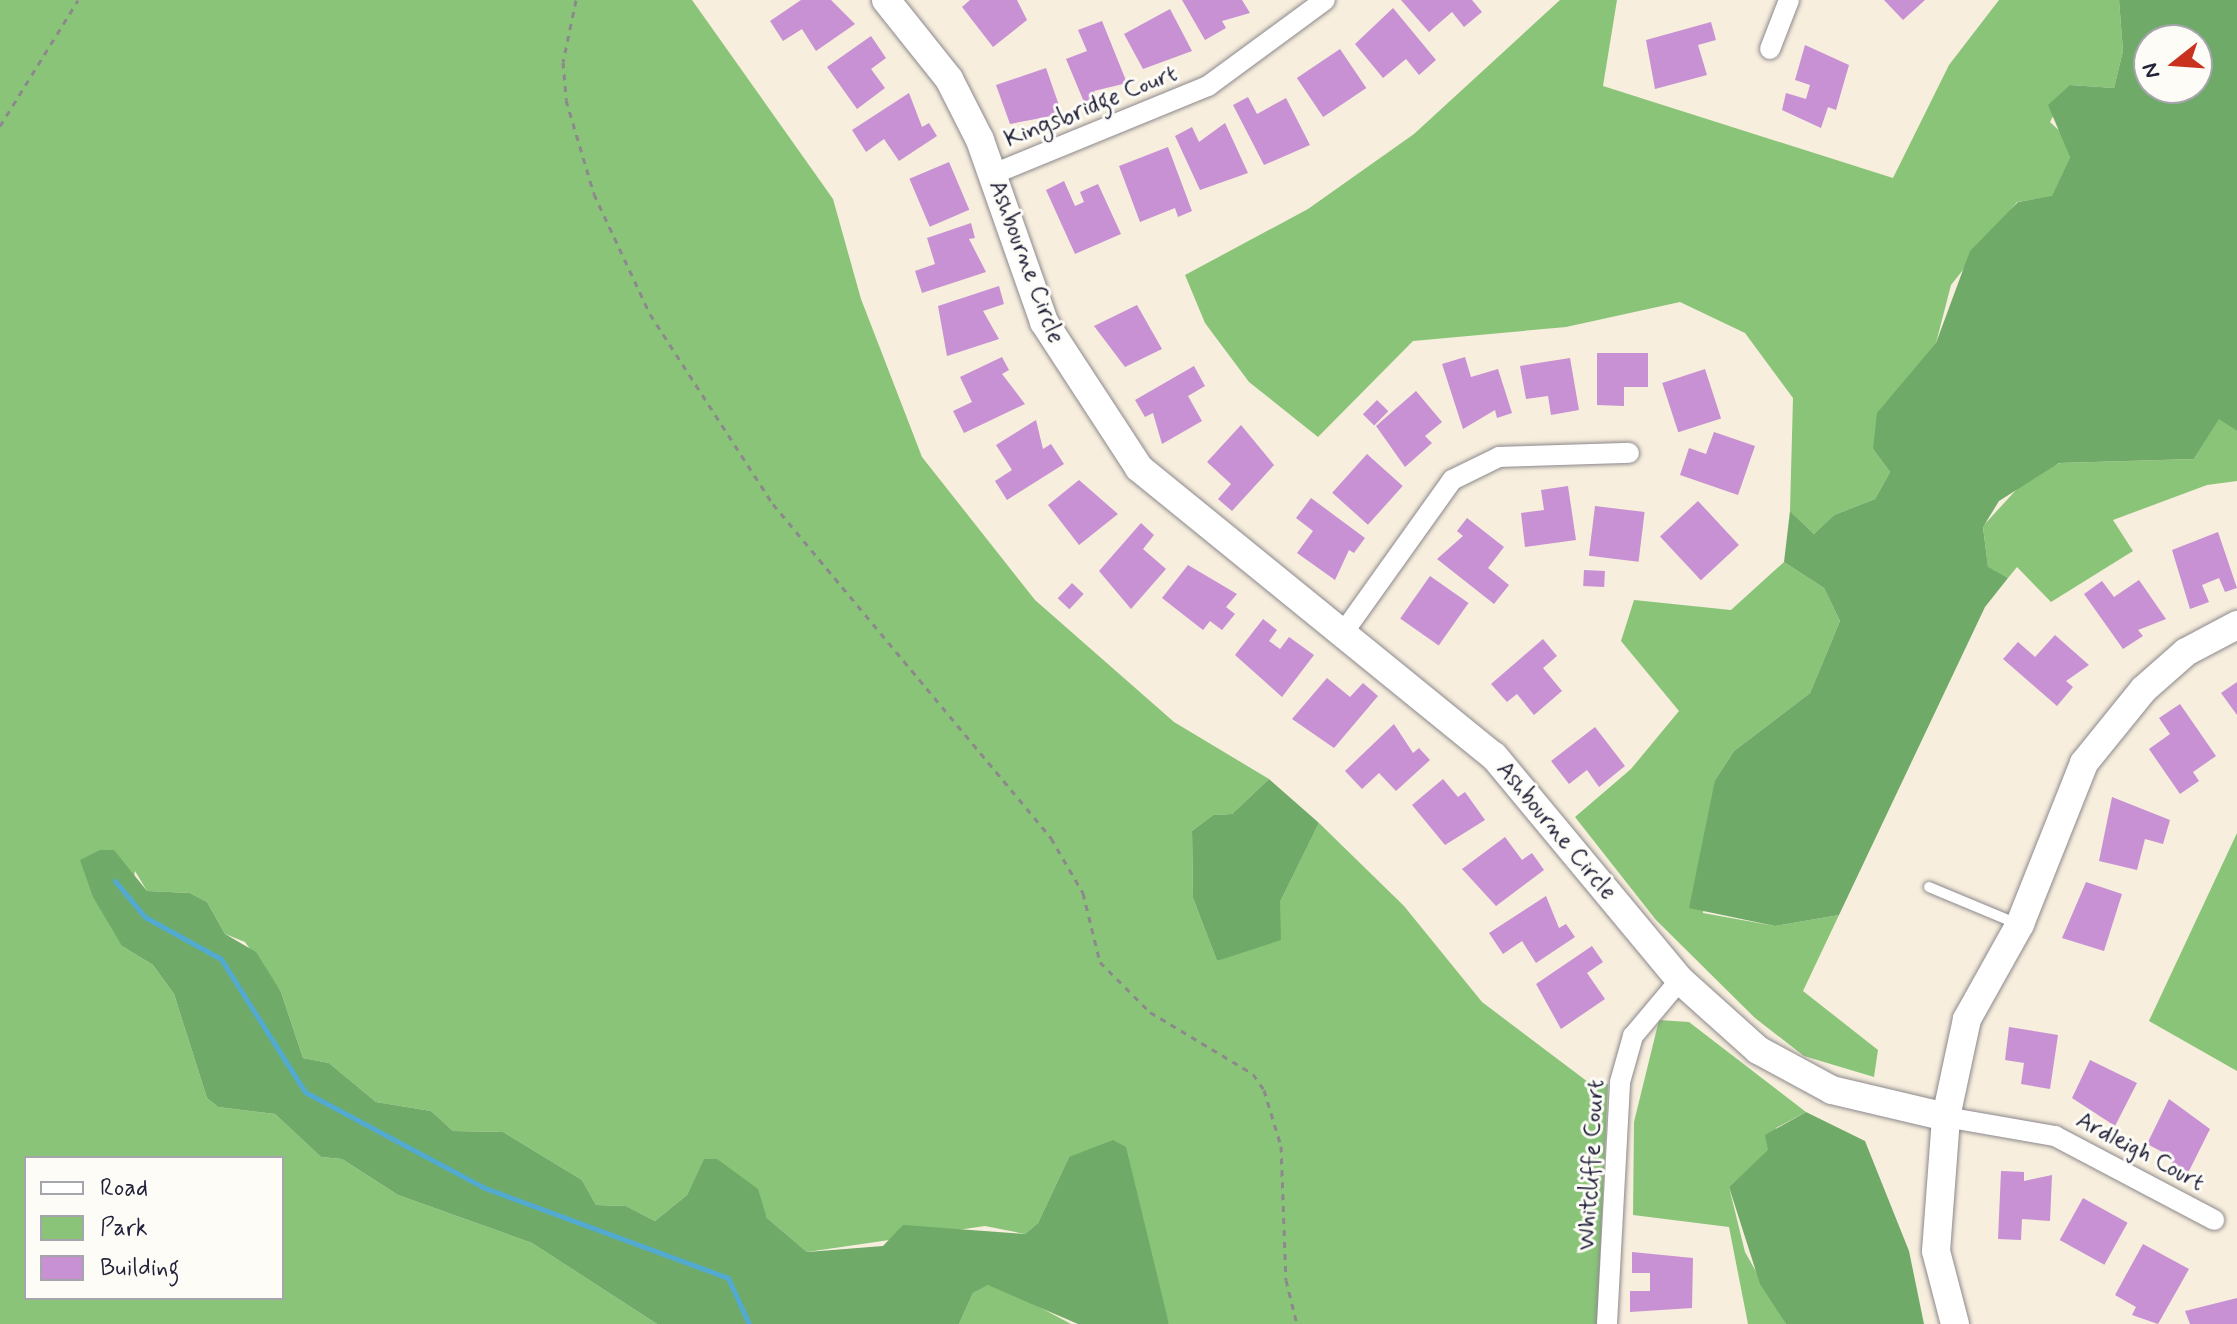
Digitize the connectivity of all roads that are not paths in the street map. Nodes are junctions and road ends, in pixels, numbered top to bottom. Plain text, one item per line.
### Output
1 (886, 0) edge
2 (1325, 0) edge
3 (1789, 0) edge
4 (1770, 49) dead end
5 (991, 175) junction
6 (1629, 453) dead end
7 (2237, 625) edge
8 (1343, 633) junction
9 (1929, 887) dead end
10 (2020, 924) junction
11 (1680, 980) junction
12 (1946, 1117) junction
13 (2214, 1220) dead end
14 (1607, 1324) edge
15 (1955, 1324) edge

1 - 5 street, Ashbourne Circle
2 - 5 street, Kingsbridge Court
3 - 4 street
5 - 8 street, Ashbourne Circle
6 - 8 street
7 - 10 street
8 - 11 street, Ashbourne Circle
9 - 10 lane
10 - 12 street
11 - 12 street, Ashbourne Circle
11 - 14 street, Whitcliffe Court
12 - 13 street, Ardleigh Court
12 - 15 street

